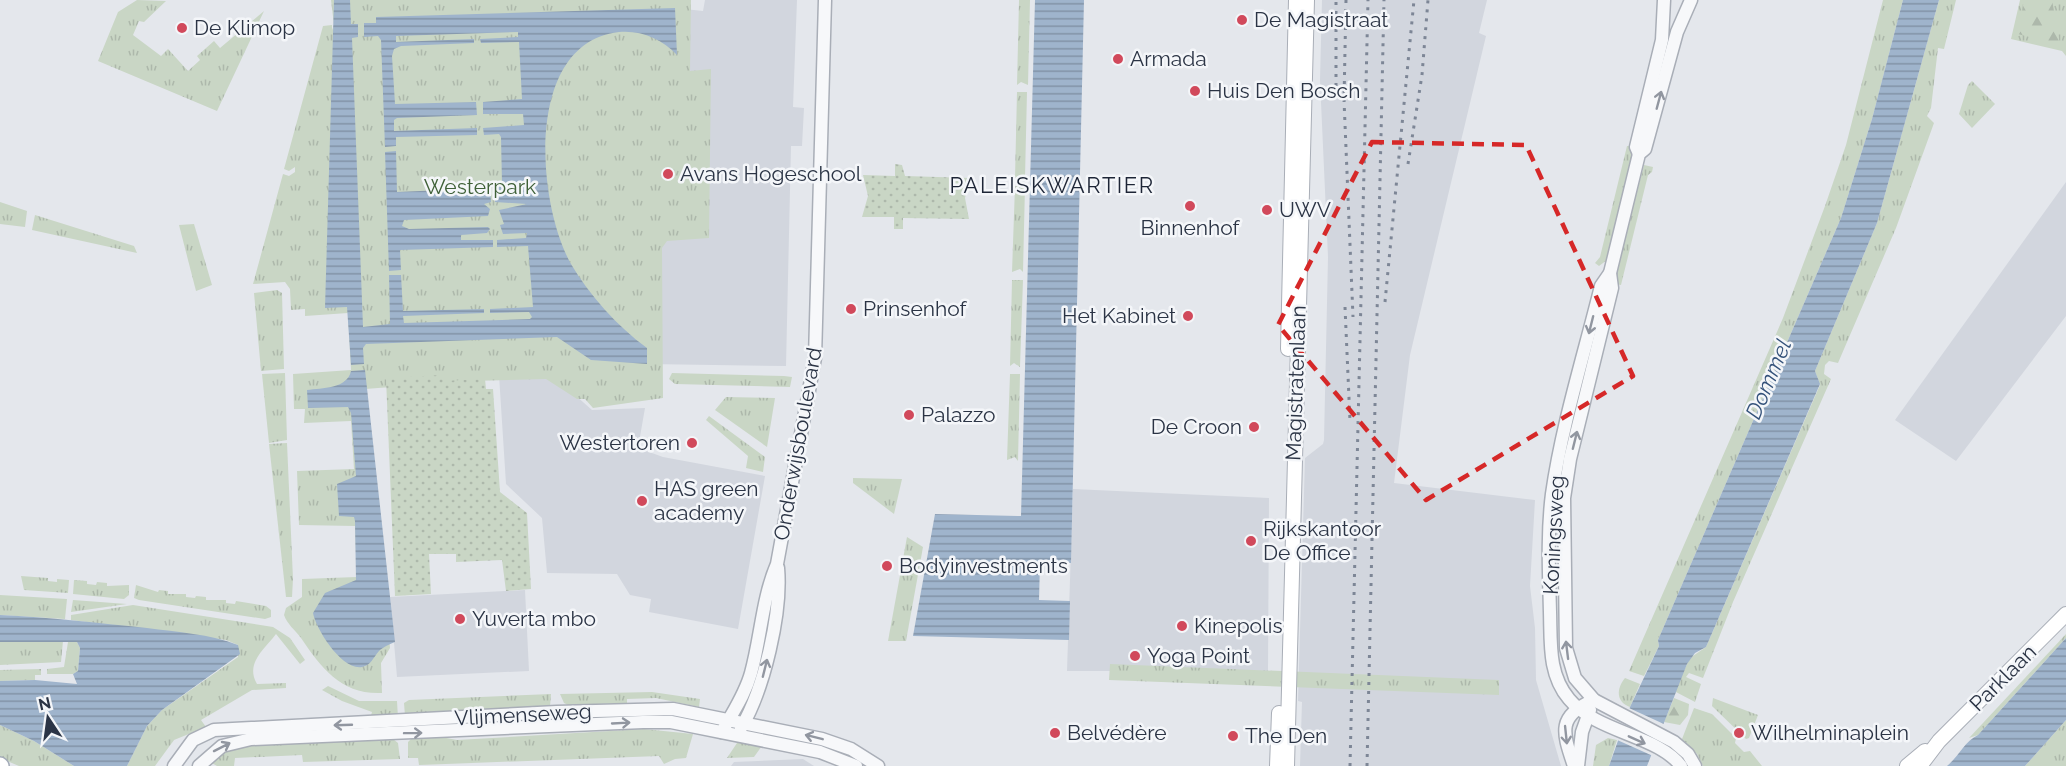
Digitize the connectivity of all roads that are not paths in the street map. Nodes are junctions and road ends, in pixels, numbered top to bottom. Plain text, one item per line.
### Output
1 (825, 0) edge
2 (1296, 0) edge
3 (1307, 0) edge
4 (1664, 1) edge
5 (1689, 4) edge
6 (1640, 154) junction
7 (1610, 273) junction
8 (777, 564) junction
9 (2066, 614) edge
10 (1594, 700) junction
11 (1577, 707) junction
12 (1587, 717) junction
13 (729, 720) junction
14 (744, 723) junction
15 (722, 732) junction
16 (737, 735) junction
17 (1939, 741) junction
18 (174, 766) edge
19 (199, 766) edge
20 (856, 766) edge
21 (878, 766) edge
22 (1277, 766) edge
23 (1287, 766) edge
24 (1576, 766) edge
25 (1681, 766) edge
26 (1695, 766) edge
27 (1907, 766) edge
28 (1920, 766) edge

1 - 8 street, Onderwijsboulevard
2 - 22 main road, Magistratenlaan
3 - 23 main road, Magistratenlaan
4 - 5 street
4 - 6 street, Koningsweg
6 -> 5 street, Koningsweg
6 - 7 street, Koningsweg
10 -> 7 street, Koningsweg
7 -> 11 street, Koningsweg
8 - 13 street, Onderwijsboulevard
14 -> 8 street, Onderwijsboulevard
9 - 17 main road, Parklaan
10 - 11 street
10 - 12 street
10 - 26 street, Koningsweg
11 - 12 street, Koningsweg
11 -> 24 street
12 - 24 street
12 -> 25 street, Koningsweg
13 - 14 street, Vlijmenseweg
13 - 15 street, Onderwijsboulevard
13 -> 18 street, Vlijmenseweg
14 - 16 street, Onderwijsboulevard
21 -> 14 street, Vlijmenseweg
15 - 16 street, Vlijmenseweg
19 -> 15 street, Vlijmenseweg
16 - 20 street, Vlijmenseweg
17 - 27 main road
17 - 28 main road

